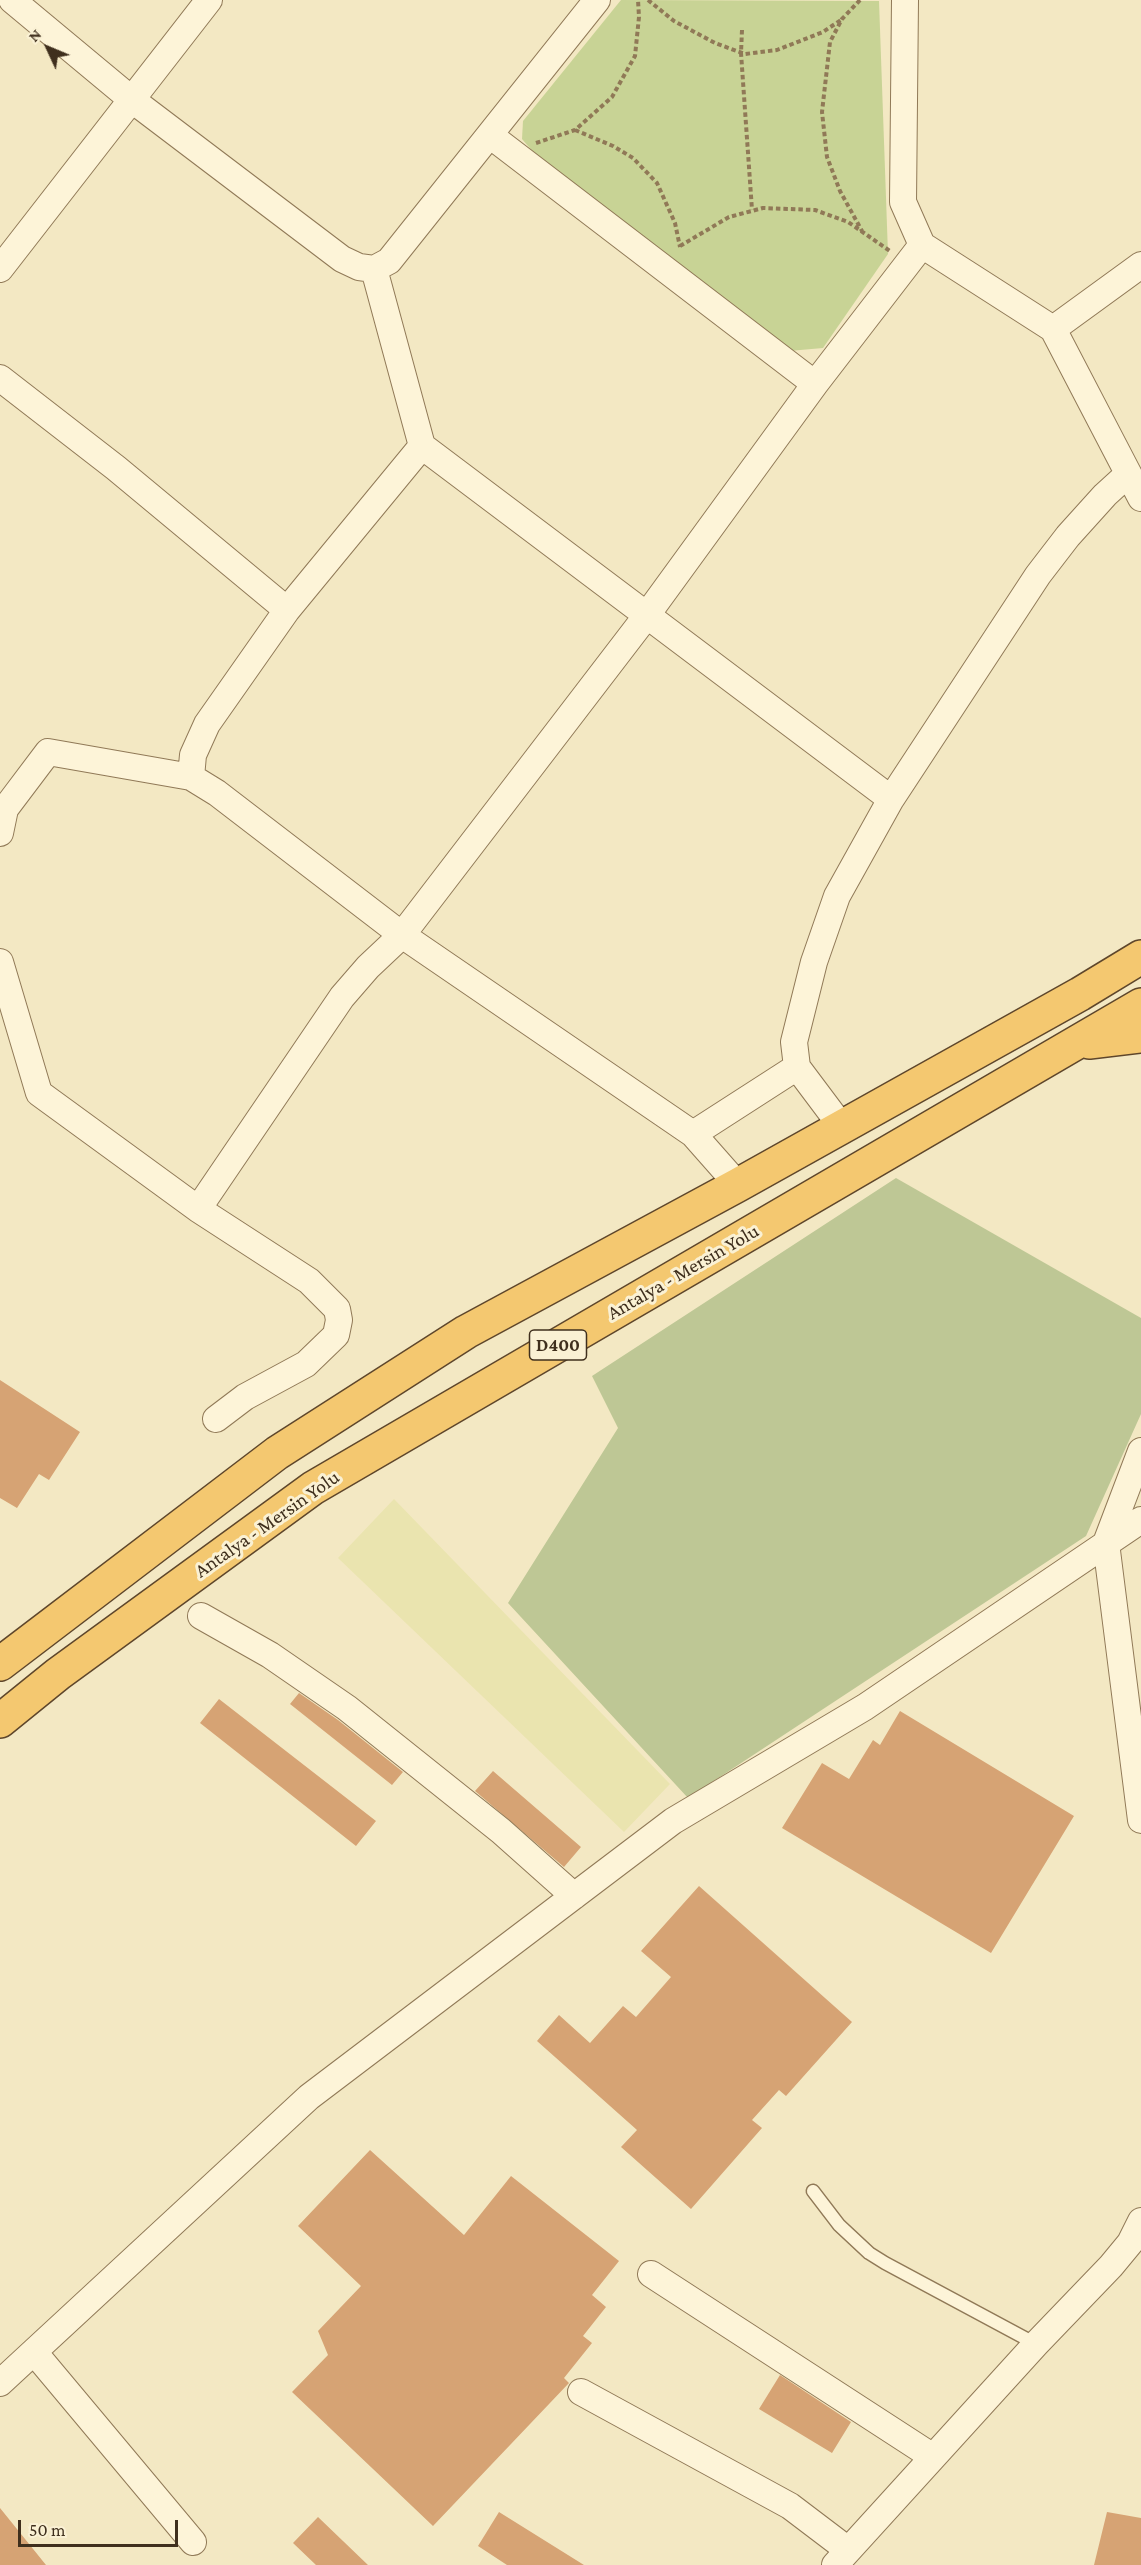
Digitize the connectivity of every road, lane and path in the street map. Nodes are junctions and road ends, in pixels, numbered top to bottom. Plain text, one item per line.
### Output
1 (12, 0) edge
2 (209, 0) edge
3 (597, 0) edge
4 (638, 0) edge
5 (648, 0) edge
6 (860, 0) edge
7 (905, 0) edge
8 (842, 19) junction
9 (742, 30) dead end
10 (741, 53) junction
11 (131, 99) junction
12 (575, 130) junction
13 (500, 143) junction
14 (752, 210) junction
15 (862, 232) junction
16 (680, 246) junction
17 (916, 252) junction
18 (1141, 265) edge
19 (374, 268) junction
20 (0, 269) edge
21 (669, 272) junction
22 (1053, 329) junction
23 (0, 378) edge
24 (815, 384) junction
25 (422, 446) junction
26 (1128, 474) junction
27 (1141, 498) edge
28 (287, 610) junction
29 (647, 614) junction
30 (191, 777) junction
31 (891, 799) junction
32 (0, 833) edge
33 (402, 934) junction
34 (1141, 948) edge
35 (1141, 957) edge
36 (0, 962) edge
37 (1080, 994) junction
38 (1141, 1005) edge
39 (1141, 1036) edge
40 (1072, 1045) junction
41 (797, 1067) junction
42 (842, 1127) junction
43 (693, 1134) junction
44 (738, 1185) junction
45 (198, 1209) junction
46 (216, 1419) dead end
47 (1141, 1451) edge
48 (1141, 1520) edge
49 (1106, 1543) junction
50 (201, 1616) dead end
51 (0, 1664) edge
52 (0, 1721) edge
53 (1141, 1820) edge
54 (574, 1896) junction
55 (813, 2191) dead end
56 (1137, 2236) edge
57 (651, 2274) dead end
58 (1036, 2344) junction
59 (34, 2352) junction
60 (0, 2383) edge
61 (581, 2392) dead end
62 (933, 2457) junction
63 (193, 2542) dead end
64 (841, 2558) edge

1 - 11 street
2 - 11 street
3 - 13 street
4 - 12 path
5 - 10 path
6 - 8 path
7 - 17 street
8 - 10 path
8 - 15 path
9 - 10 path
10 - 14 path
11 - 19 street
11 - 20 street
12 - 13 path
12 - 16 path
13 - 19 street
13 - 21 street
14 - 15 path
14 - 16 path
15 - 17 path
16 - 21 path
17 - 22 street
17 - 24 street
18 - 22 street
19 - 25 street
21 - 24 street
22 - 26 street
23 - 28 street
24 - 29 street
25 - 28 street
25 - 29 street
26 - 27 street
26 - 31 street
28 - 30 street
29 - 31 street
29 - 33 street
30 - 32 street
30 - 33 street
31 - 41 street
33 - 43 street
33 - 45 street
34 - 37 highway
35 - 37 highway, D400
36 - 45 street
37 - 42 highway, D400
38 - 40 highway, Antalya - Mersin Yolu / D400
39 - 40 highway
40 - 52 highway, Antalya - Mersin Yolu / D400
41 - 42 street
41 - 43 street
42 - 44 highway, D400
43 - 44 street
44 - 51 highway, D400
45 - 46 street
47 - 49 street
48 - 49 street
49 - 53 street
49 - 54 street
50 - 54 street
54 - 59 street
55 - 58 lane
56 - 58 street
57 - 62 street
58 - 62 street
59 - 60 street
59 - 63 street
61 - 64 street
62 - 64 street

